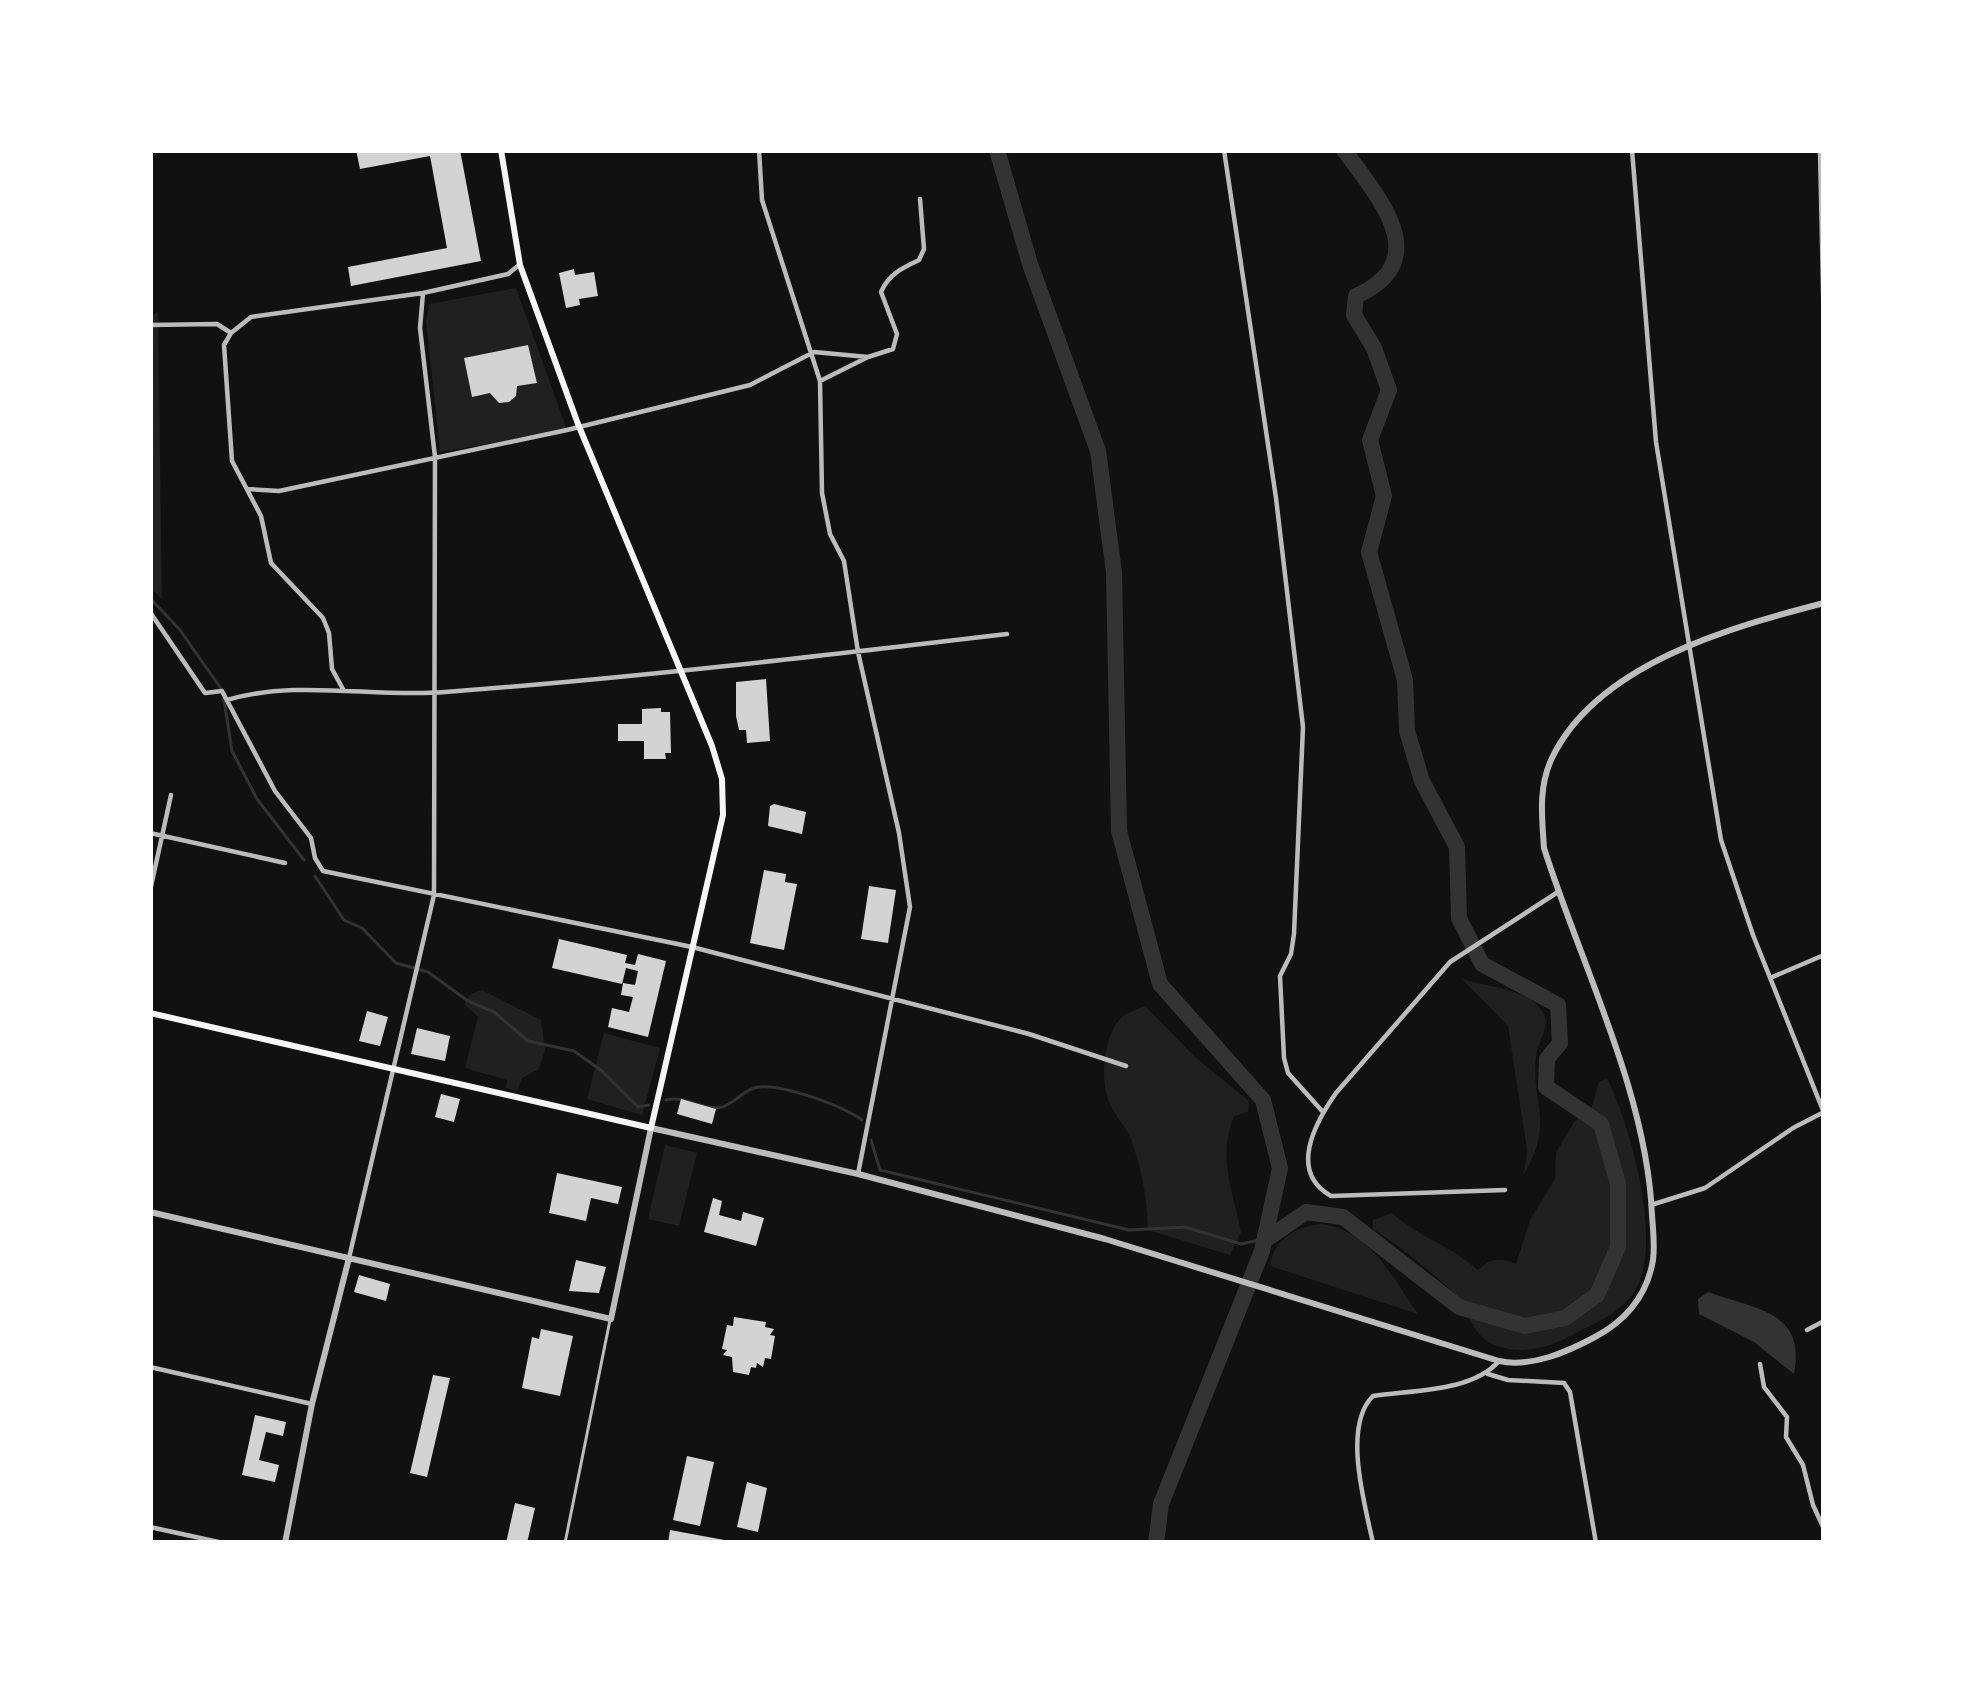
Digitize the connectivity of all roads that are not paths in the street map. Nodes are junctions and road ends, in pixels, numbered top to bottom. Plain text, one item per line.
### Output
1 (512, 150) edge
2 (759, 150) edge
3 (1224, 150) edge
4 (1632, 150) edge
5 (1820, 150) edge
6 (501, 152) edge
7 (920, 200) dead end
8 (520, 265) junction
9 (422, 293) junction
10 (150, 325) edge
11 (230, 333) junction
12 (1824, 334) edge
13 (814, 352) junction
14 (868, 356) junction
15 (820, 381) junction
16 (578, 424) junction
17 (435, 457) junction
18 (247, 489) junction
19 (1824, 603) edge
20 (150, 612) edge
21 (1007, 634) dead end
22 (1690, 645) junction
23 (858, 652) junction
24 (685, 673) junction
25 (344, 691) junction
26 (436, 693) junction
27 (227, 699) junction
28 (171, 795) dead end
29 (150, 833) edge
30 (160, 836) junction
31 (285, 863) dead end
32 (150, 891) edge
33 (1558, 892) junction
34 (434, 895) junction
35 (692, 947) junction
36 (1824, 955) edge
37 (1770, 978) junction
38 (894, 1001) junction
39 (150, 1013) edge
40 (1126, 1066) dead end
41 (392, 1068) junction
42 (1323, 1112) junction
43 (1824, 1112) edge
44 (651, 1129) junction
45 (858, 1174) junction
46 (1505, 1190) dead end
47 (1652, 1204) junction
48 (150, 1212) edge
49 (349, 1258) junction
50 (610, 1318) junction
51 (1824, 1321) edge
52 (1807, 1330) dead end
53 (1499, 1361) junction
54 (1760, 1364) dead end
55 (150, 1367) edge
56 (1488, 1374) junction
57 (312, 1404) junction
58 (150, 1527) edge
59 (1824, 1529) edge
60 (223, 1543) edge
61 (285, 1543) edge
62 (565, 1543) edge
63 (1373, 1543) edge
64 (1596, 1543) edge

1 - 6 street
2 - 13 street
3 - 42 street
4 - 22 street
5 - 12 street
6 - 8 main road
7 - 14 street
8 - 9 street
8 - 16 main road
9 - 11 street
9 - 17 street
10 - 11 street
11 - 18 street
13 - 14 street
13 - 15 street
13 - 16 street
14 - 15 street
15 - 23 street
16 - 17 street
16 - 24 main road
17 - 18 street
17 - 26 street
18 - 25 street
19 - 22 street
20 - 27 street
21 - 23 street
22 - 33 street
22 - 37 street
23 - 24 street
23 - 38 street
24 - 26 street
24 - 35 main road
25 - 26 street
25 - 27 street
26 - 34 street
27 - 34 street
28 - 30 street
29 - 30 street
30 - 31 street
30 - 32 street
33 - 42 street
33 - 47 street
34 - 35 street
34 - 41 street
35 - 38 street
35 - 44 main road
36 - 37 street
37 - 43 street
38 - 40 street
38 - 45 street
39 - 41 main road
41 - 44 main road
41 - 49 street
42 - 46 street
43 - 47 street
44 - 45 street
44 - 50 street
45 - 53 street
47 - 53 street
48 - 49 street
49 - 50 street
49 - 57 street
50 - 62 street
51 - 52 street
53 - 56 street
54 - 59 street
55 - 57 street
56 - 63 street
56 - 64 street
57 - 61 street
58 - 60 street

